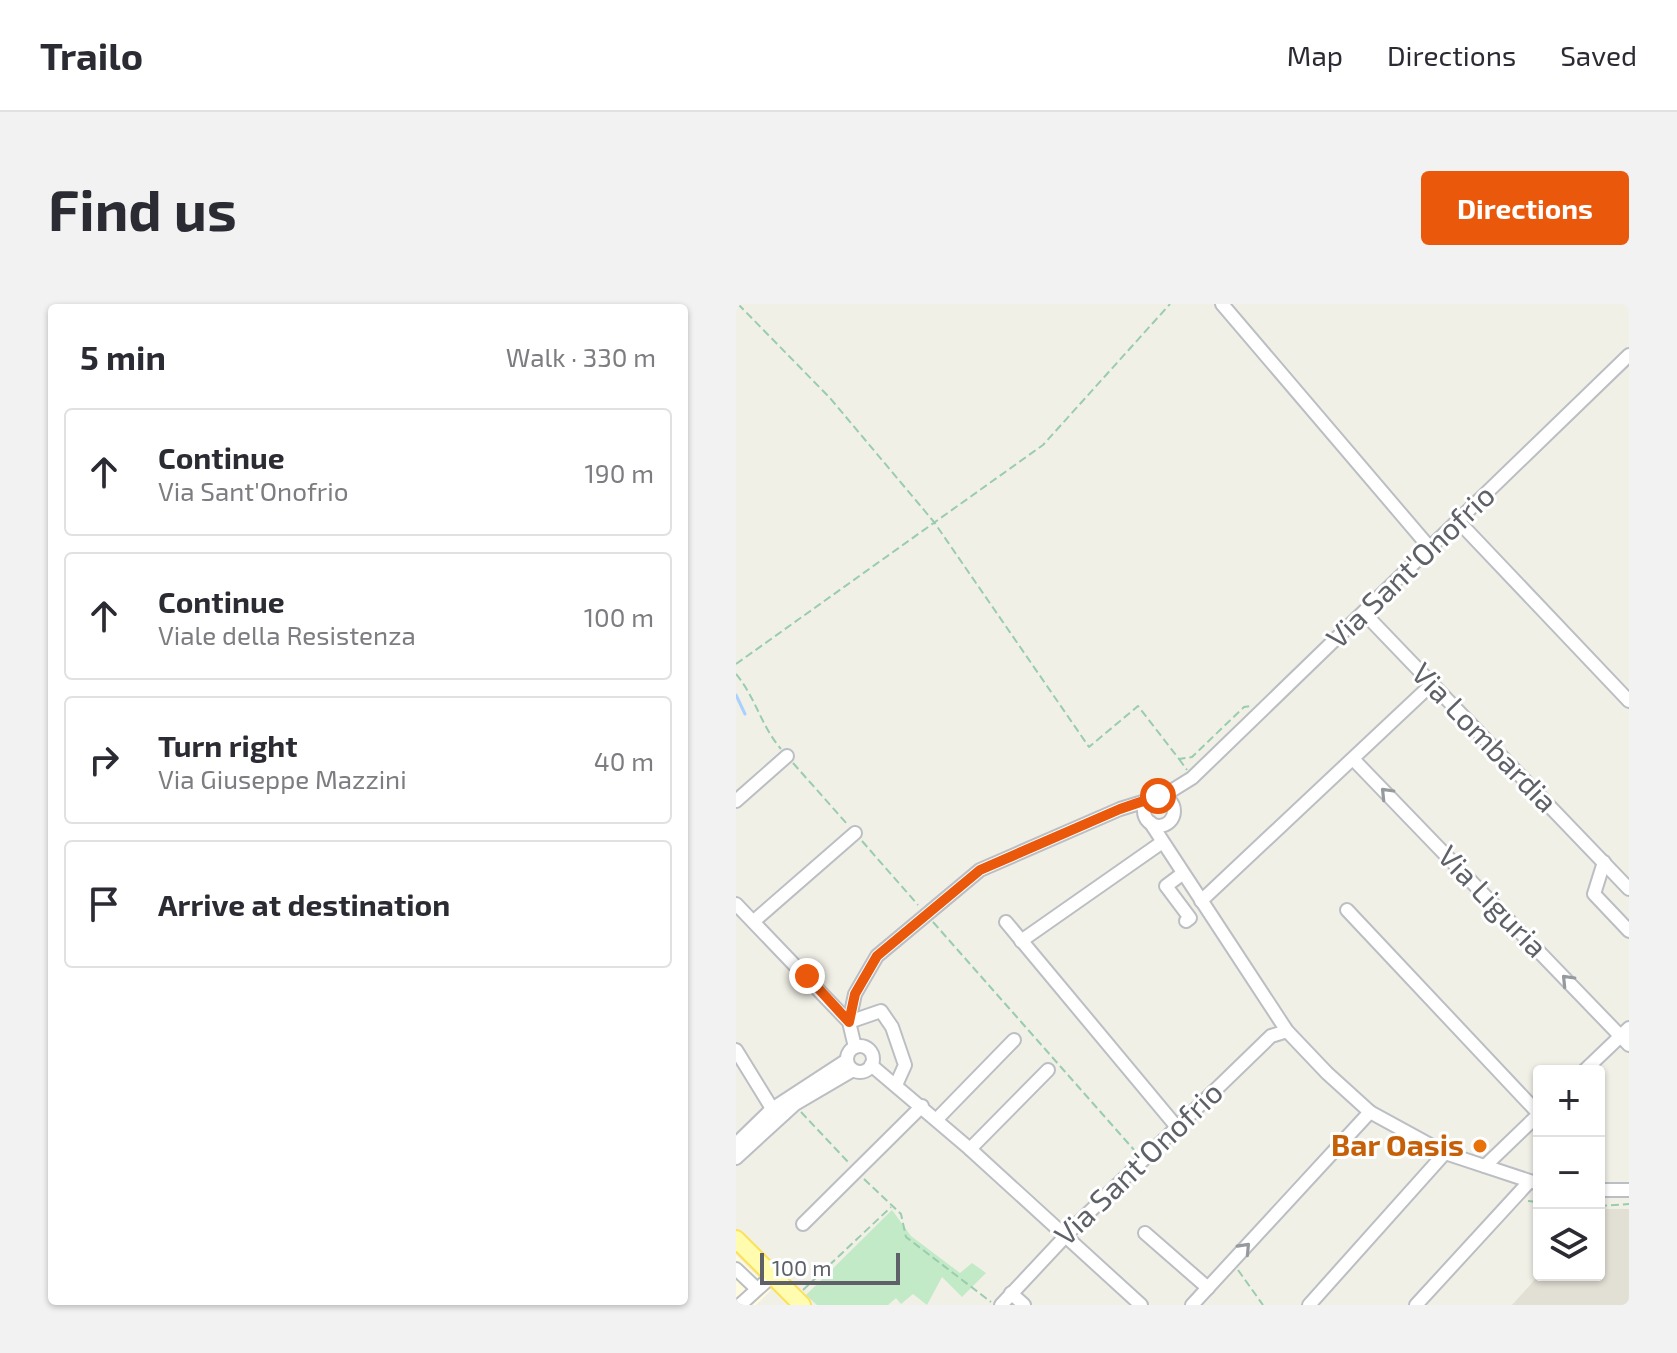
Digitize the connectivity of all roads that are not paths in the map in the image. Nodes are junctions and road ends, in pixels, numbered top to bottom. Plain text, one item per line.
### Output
1 (1222, 304) edge
2 (1629, 355) edge
3 (1459, 522) junction
4 (1430, 548) junction
5 (1364, 613) junction
6 (1432, 684) junction
7 (1629, 701) edge
8 (787, 756) road end
9 (1354, 760) junction
10 (1189, 773) junction
11 (1163, 796) junction
12 (1149, 800) junction
13 (736, 801) edge
14 (1174, 806) junction
15 (1122, 808) junction
16 (1147, 818) junction
17 (1164, 825) junction
18 (855, 833) road end
19 (1161, 843) junction
20 (1604, 862) junction
21 (1182, 874) junction
22 (1629, 889) edge
23 (1201, 901) junction
24 (736, 904) edge
25 (1347, 910) dead end
26 (754, 921) junction
27 (1186, 921) dead end
28 (1006, 922) dead end
29 (1629, 931) edge
30 (1021, 941) junction
31 (849, 1022) junction
32 (1287, 1031) junction
33 (1626, 1037) edge
34 (1014, 1040) dead end
35 (855, 1047) junction
36 (736, 1050) edge
37 (850, 1065) junction
38 (871, 1065) junction
39 (1591, 1065) edge
40 (1048, 1070) dead end
41 (896, 1085) junction
42 (922, 1106) junction
43 (1533, 1108) edge
44 (1370, 1112) junction
45 (775, 1114) junction
46 (937, 1119) junction
47 (1533, 1120) edge
48 (1176, 1126) junction
49 (736, 1144) edge
50 (970, 1149) junction
51 (1445, 1153) junction
52 (736, 1158) edge
53 (1485, 1166) junction
54 (1533, 1183) edge
55 (1533, 1184) edge
56 (1605, 1190) edge
57 (1629, 1190) edge
58 (803, 1224) dead end
59 (1145, 1233) dead end
60 (1065, 1235) junction
61 (736, 1239) edge
62 (736, 1269) edge
63 (772, 1276) junction
64 (1208, 1288) junction
65 (757, 1289) junction
66 (1011, 1293) junction
67 (801, 1299) edge
68 (740, 1305) edge
69 (998, 1305) edge
70 (1024, 1305) edge
71 (1141, 1305) edge
72 (1192, 1305) edge
73 (1309, 1305) edge
74 (1416, 1305) edge

1 - 4 street
2 - 3 street, Via Sant'Onofrio
3 - 4 street, Via Sant'Onofrio
3 - 7 street
4 - 5 street, Via Sant'Onofrio
5 - 6 street, Via Lombardia
5 - 10 street, Via Sant'Onofrio
6 - 9 street
6 - 20 street, Via Lombardia
8 - 13 street
9 - 23 street
33 -> 9 street, Via Liguria
10 - 11 street, Via Sant'Onofrio
10 - 14 street, Via Sant'Onofrio
11 - 12 street, Via Sant'Onofrio
11 - 14 street
12 - 15 street, Via Sant'Onofrio
12 - 16 street
14 - 17 street, Via Sant'Onofrio
15 - 16 street
15 - 31 street, Via Sant'Onofrio
16 - 17 street
16 - 19 street
17 - 19 street, Via Sant'Onofrio
18 - 26 street
19 - 21 street
19 - 30 street
20 - 22 street, Via Lombardia
20 - 29 street
21 - 23 street
21 - 27 street
23 - 32 street
24 - 26 street
25 - 43 street
26 - 31 street
28 - 30 street
30 - 48 street
31 - 35 street
31 - 41 street
32 - 44 street
32 - 48 street, Via Sant'Onofrio
33 - 39 street
34 - 46 street
35 - 37 street
35 - 38 street
36 - 45 street
37 - 38 street
37 - 45 street
37 - 45 street
38 - 41 street
40 - 50 street
41 - 42 street
42 - 46 street
42 - 58 street
44 - 51 street
64 -> 44 street
45 - 49 street
45 - 52 street
46 - 50 street
47 - 53 street
48 - 60 street, Via Sant'Onofrio
50 - 60 street
51 - 53 street
51 - 73 street
53 - 54 street
55 - 74 street
56 - 57 street
59 - 64 street
60 - 66 street, Via Sant'Onofrio
60 - 71 street
61 - 63 main road
62 - 65 street
63 - 65 street
63 - 67 main road
64 - 72 street
65 - 68 street
66 - 69 street, Via Sant'Onofrio
66 - 70 street

